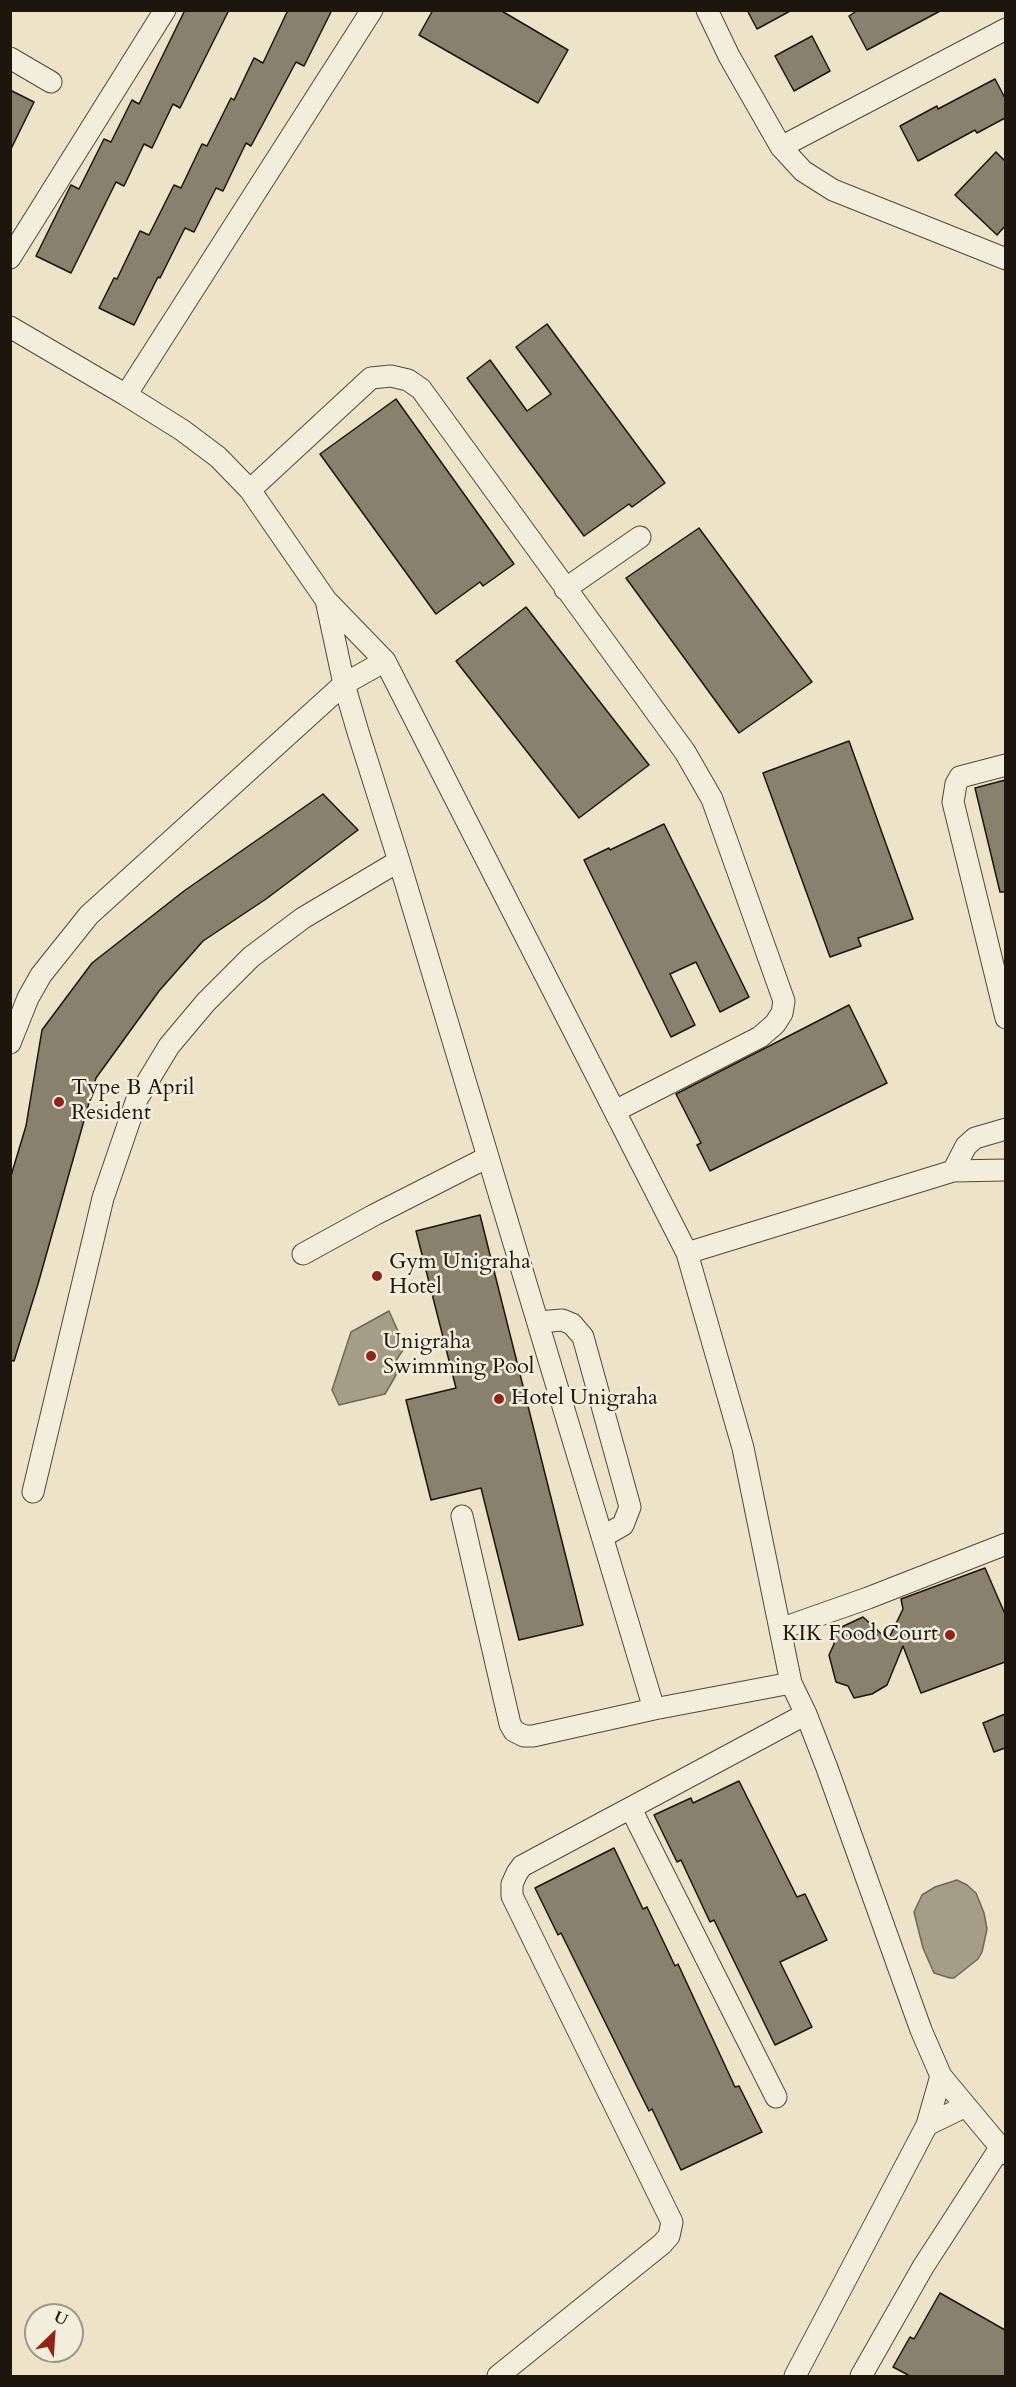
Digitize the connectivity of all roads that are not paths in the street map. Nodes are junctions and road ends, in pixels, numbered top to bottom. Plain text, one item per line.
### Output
1 (165, 10) edge
2 (372, 10) edge
3 (707, 10) edge
4 (1005, 29) edge
5 (10, 58) edge
6 (51, 81) dead end
7 (781, 147) junction
8 (10, 258) edge
9 (1005, 259) edge
10 (10, 327) edge
11 (126, 395) junction
12 (250, 490) junction
13 (640, 537) dead end
14 (565, 589) junction
15 (326, 600) junction
16 (385, 661) junction
17 (344, 684) junction
18 (1005, 765) edge
19 (399, 861) junction
20 (1005, 1018) edge
21 (10, 1043) edge
22 (615, 1111) junction
23 (1005, 1129) edge
24 (488, 1157) junction
25 (1005, 1170) edge
26 (953, 1171) junction
27 (687, 1253) junction
28 (303, 1254) dead end
29 (539, 1322) junction
30 (33, 1492) dead end
31 (462, 1516) dead end
32 (604, 1536) junction
33 (1005, 1544) edge
34 (780, 1629) junction
35 (791, 1683) junction
36 (654, 1708) junction
37 (806, 1714) junction
38 (631, 1809) junction
39 (941, 2076) junction
40 (776, 2097) dead end
41 (966, 2106) junction
42 (927, 2125) junction
43 (1003, 2151) edge
44 (498, 2376) edge
45 (795, 2376) edge
46 (861, 2376) edge

1 - 8 street
2 - 11 street
3 - 7 street
4 - 7 street
5 - 6 street
7 - 9 street
10 - 11 street
11 - 12 street
12 - 14 street
12 - 15 street
13 - 14 street
14 - 22 street
15 - 16 street
15 - 17 street
16 - 17 street
16 - 22 street
17 - 19 street
17 - 21 street
18 - 20 street
19 - 24 street
19 - 30 street
22 - 27 street
23 - 26 street
24 - 28 street
24 - 29 street
25 - 26 street
26 - 27 street
27 - 34 street
29 - 32 street
29 - 32 street
31 - 36 street
32 - 36 street
33 - 34 street
34 - 35 street
35 - 36 street
35 - 37 street
37 - 38 street
37 - 39 street
38 - 40 street
38 - 44 street
39 - 41 street
39 - 42 street
41 - 42 street
41 - 43 street
42 - 45 street
43 - 46 street

